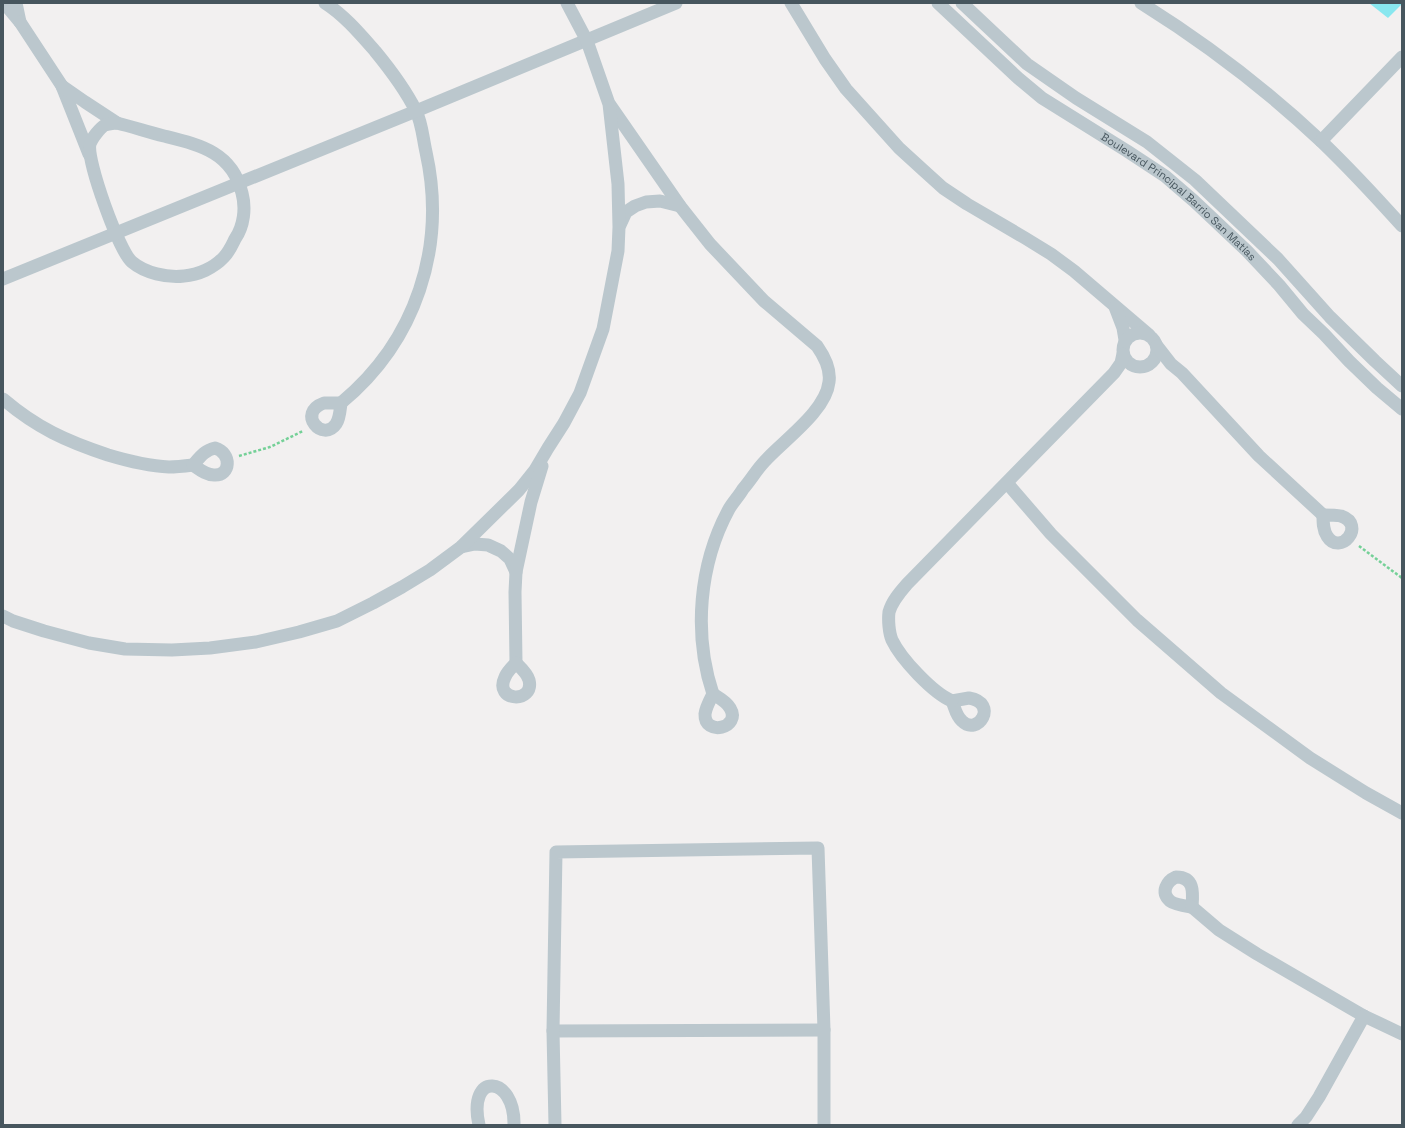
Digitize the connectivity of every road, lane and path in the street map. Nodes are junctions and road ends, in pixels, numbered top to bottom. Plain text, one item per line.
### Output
1 (4, 3) edge
2 (16, 3) edge
3 (325, 3) edge
4 (567, 3) edge
5 (676, 3) edge
6 (791, 3) edge
7 (938, 3) edge
8 (962, 3) edge
9 (1141, 3) edge
10 (20, 22) junction
11 (587, 41) junction
12 (1402, 57) edge
13 (62, 86) junction
14 (609, 104) junction
15 (416, 112) junction
16 (117, 123) junction
17 (1321, 141) junction
18 (89, 154) junction
19 (240, 183) junction
20 (680, 206) junction
21 (1402, 226) edge
22 (619, 227) junction
23 (116, 233) junction
24 (3, 279) edge
25 (1115, 306) junction
26 (1125, 340) junction
27 (1153, 341) junction
28 (1123, 354) junction
29 (1171, 364) junction
30 (1138, 365) junction
31 (1114, 373) junction
32 (1402, 386) edge
33 (3, 399) edge
34 (341, 403) junction
35 (1402, 409) edge
36 (315, 425) junction
37 (548, 448) junction
38 (228, 459) junction
39 (193, 465) junction
40 (1007, 483) junction
41 (1323, 515) junction
42 (1348, 539) junction
43 (461, 547) junction
44 (516, 572) junction
45 (1402, 578) edge
46 (3, 616) edge
47 (516, 663) dead end
48 (713, 694) dead end
49 (952, 701) dead end
50 (1402, 813) edge
51 (1192, 907) dead end
52 (1364, 1016) junction
53 (824, 1030) junction
54 (553, 1031) junction
55 (1402, 1034) edge
56 (479, 1125) edge
57 (514, 1125) edge
58 (555, 1125) edge
59 (824, 1125) edge
60 (1298, 1125) edge

1 - 10 street
2 - 10 street
3 - 15 street
4 - 11 street
5 - 11 street
6 - 25 street
7 - 35 street, Boulevard Principal Barrio San Matías
8 - 32 street, Boulevard Principal Barrio San Matías
9 - 17 street
10 - 13 street
11 - 14 street
11 - 15 street
12 - 17 street
13 - 16 street
13 - 18 street
14 - 20 street
14 - 22 street
15 - 19 street
15 - 34 street
16 - 18 street
16 - 19 street
17 - 21 street
18 - 23 street
19 - 23 street
19 - 23 street
20 - 22 street
20 - 48 street
22 - 37 street
23 - 24 street
25 - 26 street
25 - 27 street
26 - 27 street
26 - 28 street
27 - 29 street
27 - 30 street
28 - 30 street
28 - 31 street
29 - 30 street
29 - 41 street
30 - 31 street
31 - 40 street
33 - 39 street
34 - 36 street
34 - 36 street
36 - 38 path
37 - 43 street
37 - 44 street
38 - 39 street
38 - 39 street
40 - 49 street
40 - 50 street
41 - 42 street
41 - 42 street
42 - 45 path
43 - 44 street
43 - 46 street
44 - 47 street
51 - 52 street
52 - 55 street
52 - 60 street
53 - 54 street
53 - 54 street
53 - 59 street
54 - 58 street
56 - 57 street

